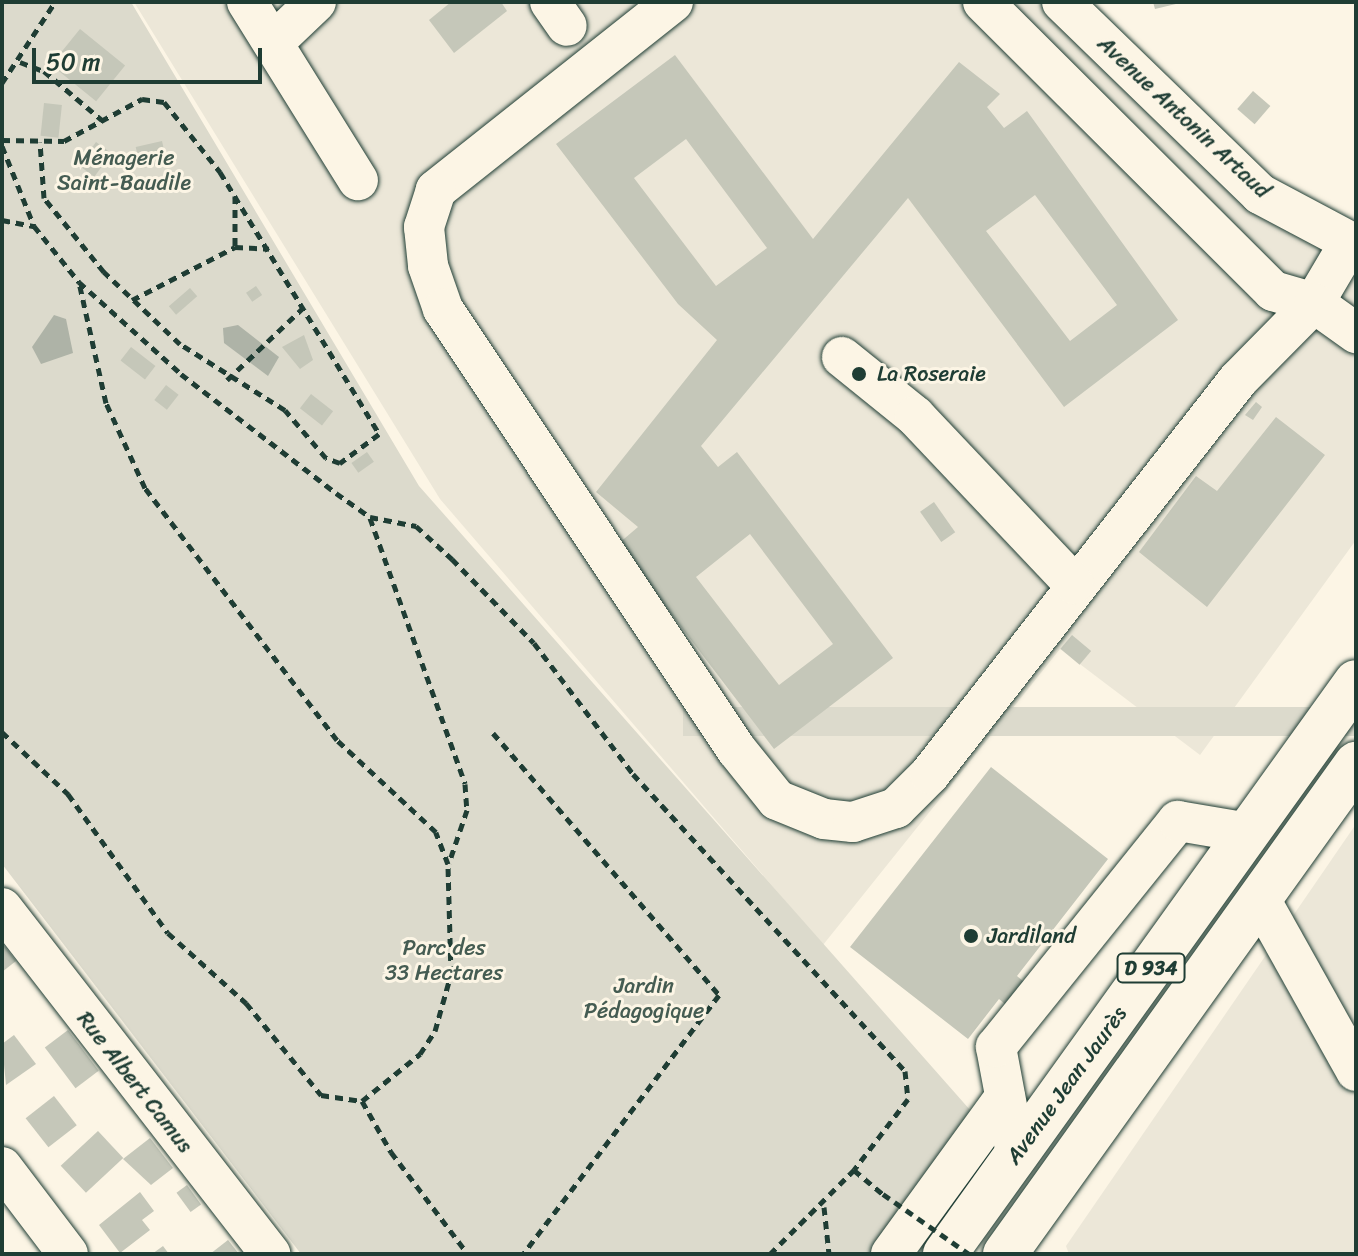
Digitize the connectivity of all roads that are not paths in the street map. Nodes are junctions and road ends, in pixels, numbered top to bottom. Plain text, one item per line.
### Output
1 (247, 2) edge
2 (316, 2) edge
3 (673, 2) edge
4 (983, 2) edge
5 (1062, 2) edge
6 (274, 42) junction
7 (358, 180) dead end
8 (1353, 243) edge
9 (1314, 303) junction
10 (1356, 333) edge
11 (842, 357) dead end
12 (1074, 584) junction
13 (1356, 682) edge
14 (1356, 764) edge
15 (1248, 833) junction
16 (1260, 899) junction
17 (2, 908) edge
18 (1356, 1071) edge
19 (1005, 1097) junction
20 (1016, 1154) junction
21 (2, 1167) edge
22 (54, 1249) edge
23 (270, 1254) edge
24 (891, 1254) edge
25 (945, 1254) edge
26 (1005, 1254) edge

1 - 6 street
2 - 6 street
3 - 12 street
4 - 9 street
5 - 8 street, Avenue Antonin Artaud
6 - 7 street
8 - 9 street
9 - 10 street
9 - 12 street
11 - 12 street
13 - 15 main road, Avenue Jean Jaurès / D 934
14 - 16 main road, D 934
15 - 19 street
15 - 20 main road, Avenue Jean Jaurès / D 934
16 - 18 street
16 - 26 main road, D 934
17 - 23 street, Rue Albert Camus
19 - 20 street
19 - 24 street
20 - 25 main road, Avenue Jean Jaurès / D 934
21 - 22 street

